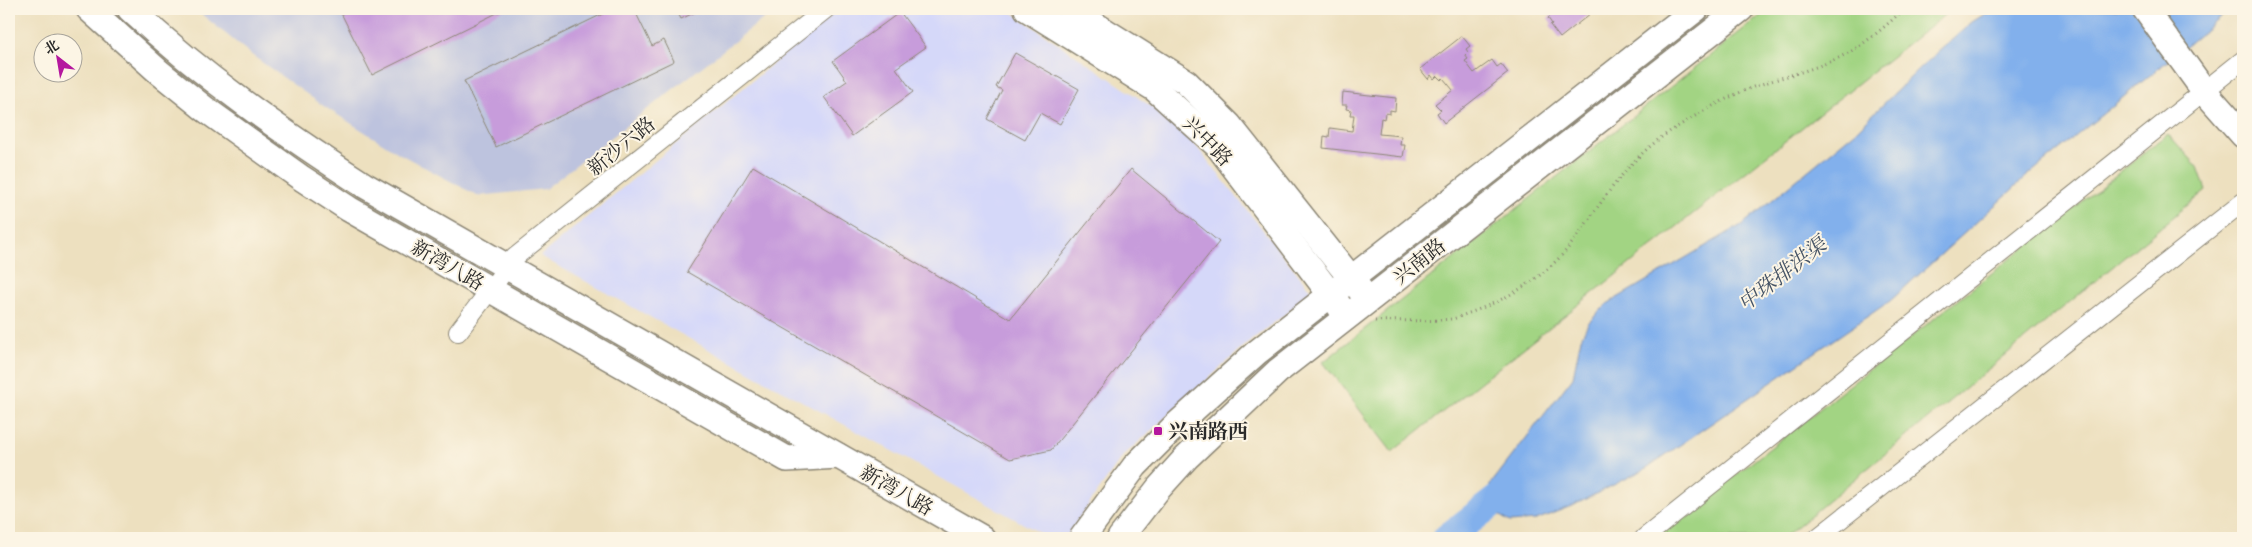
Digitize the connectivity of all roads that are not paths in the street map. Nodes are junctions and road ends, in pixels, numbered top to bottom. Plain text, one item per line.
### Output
1 (89, 9) edge
2 (130, 9) edge
3 (826, 9) edge
4 (1028, 9) edge
5 (1070, 9) edge
6 (1696, 9) edge
7 (1741, 9) edge
8 (2145, 9) edge
9 (2243, 60) edge
10 (2205, 92) junction
11 (2243, 135) edge
12 (2243, 202) edge
13 (508, 267) junction
14 (1351, 278) junction
15 (490, 290) junction
16 (1330, 294) junction
17 (1372, 310) junction
18 (1347, 317) junction
19 (458, 332) dead end
20 (838, 456) junction
21 (982, 538) edge
22 (1082, 538) edge
23 (1120, 538) edge
24 (1644, 538) edge
25 (1817, 538) edge

1 - 15 street, 新湾八路
2 - 13 street, 新湾八路
3 - 13 street, 新沙六路
4 - 16 street, 兴中路
5 - 14 street, 兴中路
6 - 14 street, 兴南路
7 - 17 street, 兴南路
8 - 10 street
9 - 10 street
10 - 11 street
10 - 24 street
12 - 25 street
13 - 15 street, 新沙六路
13 - 20 street, 新湾八路
14 - 16 street, 兴南路
14 - 17 street, 兴中路
15 - 19 street, 新沙六路
15 - 20 street, 新湾八路
16 - 18 street, 兴中路
16 - 22 street, 兴南路
17 - 18 street, 兴南路
18 - 23 street, 兴南路
20 - 21 street, 新湾八路

